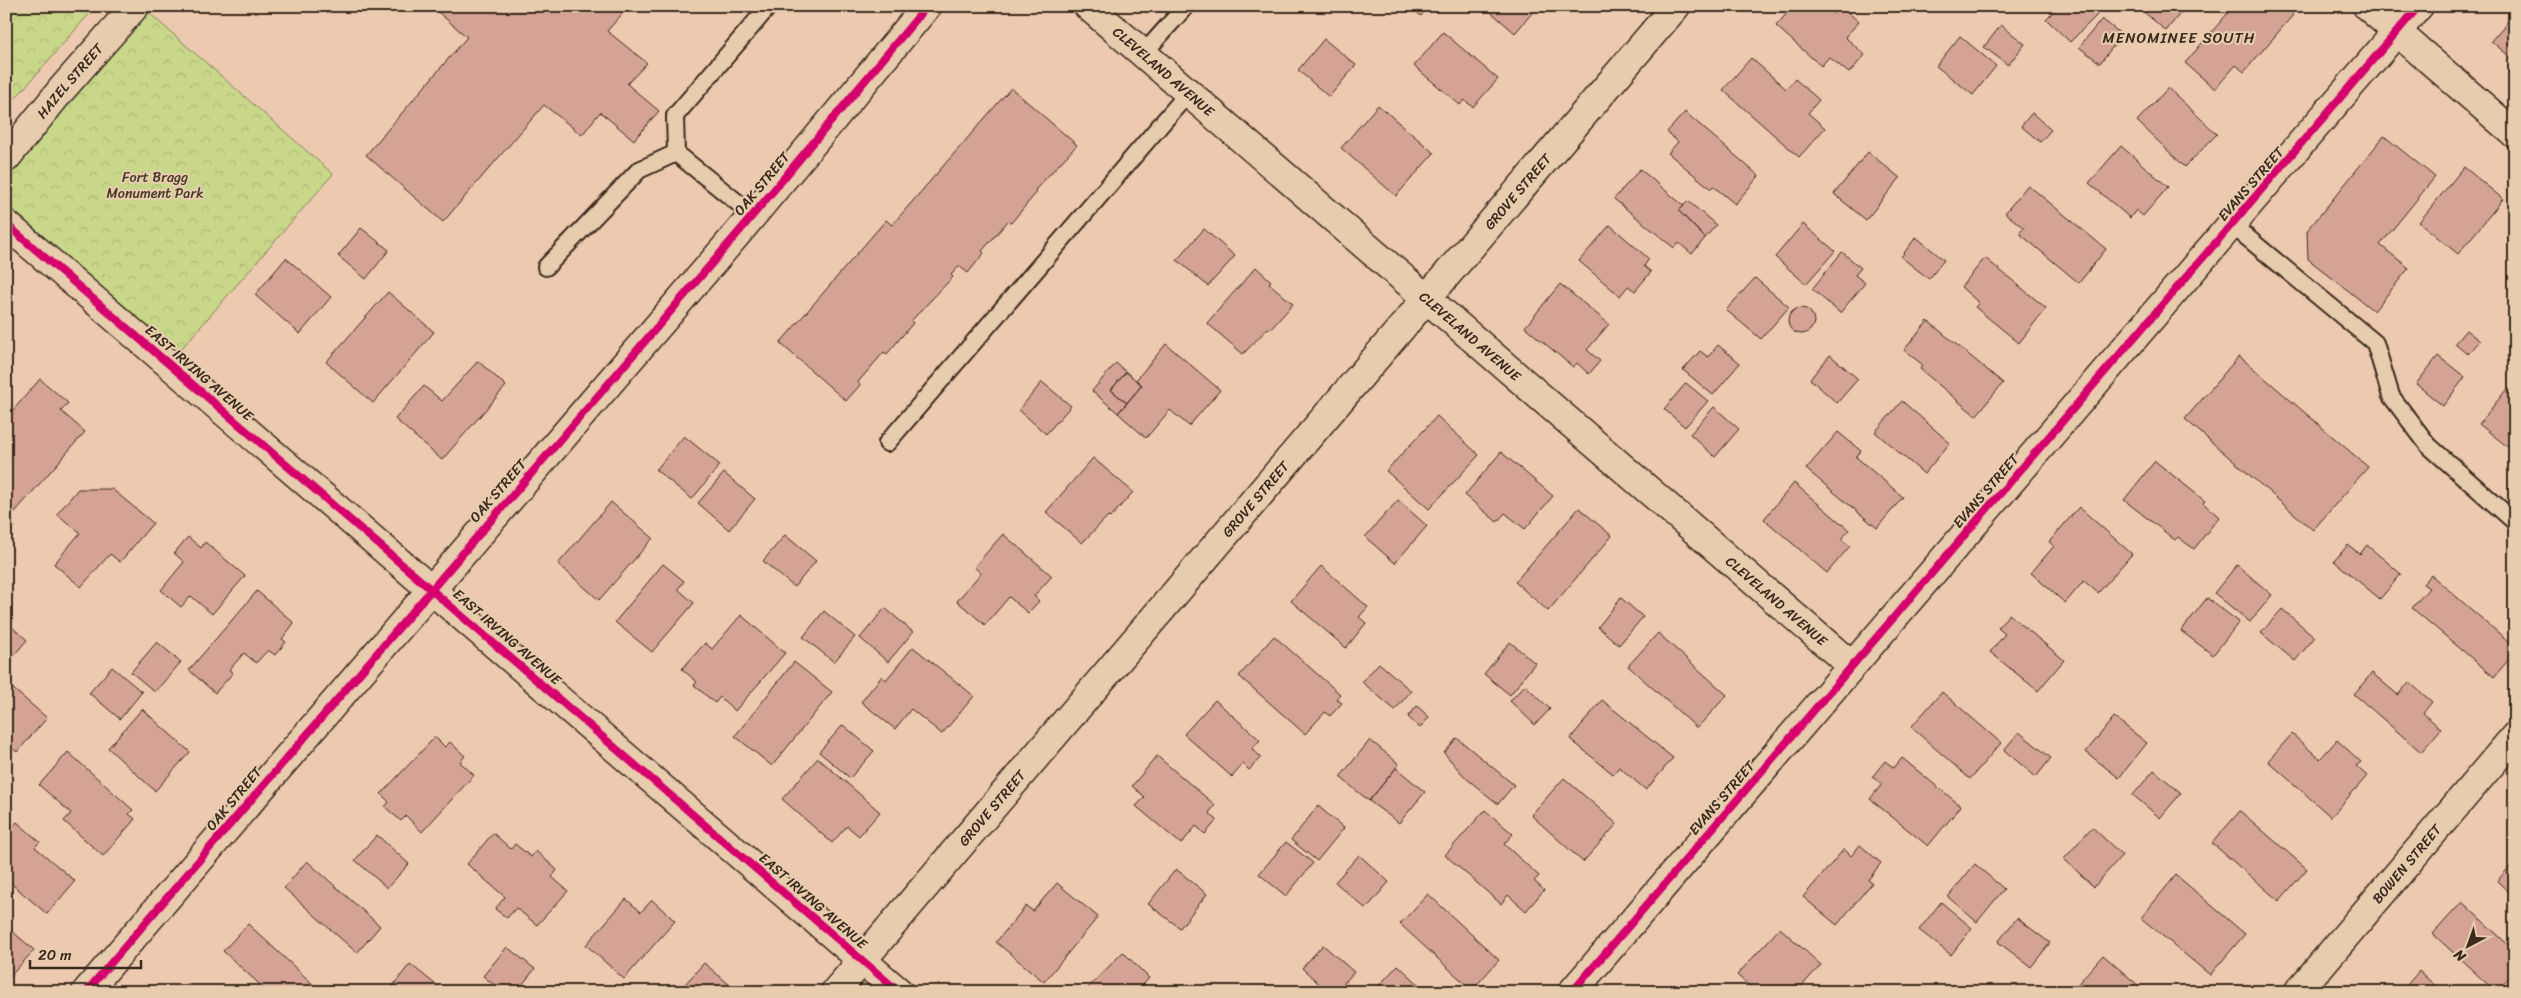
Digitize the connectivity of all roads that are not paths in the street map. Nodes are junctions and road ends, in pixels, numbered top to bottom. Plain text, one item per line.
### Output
1 (135, 6) edge
2 (769, 6) edge
3 (927, 6) edge
4 (1088, 6) edge
5 (1186, 6) edge
6 (1676, 6) edge
7 (2367, 6) edge
8 (2419, 6) edge
9 (2397, 33) junction
10 (1144, 54) junction
11 (1189, 92) junction
12 (2515, 134) edge
13 (676, 153) junction
14 (6, 158) edge
15 (753, 215) junction
16 (6, 224) edge
17 (2232, 225) junction
18 (546, 267) dead end
19 (1427, 297) junction
20 (887, 443) dead end
21 (2515, 522) edge
22 (431, 588) junction
23 (1852, 666) junction
24 (2515, 736) edge
25 (862, 960) junction
26 (86, 992) edge
27 (835, 992) edge
28 (899, 992) edge
29 (1572, 992) edge
30 (2298, 992) edge

1 - 14 street, HAZEL STREET
2 - 13 lane
3 - 15 street, OAK STREET
4 - 10 street, CLEVELAND AVENUE
5 - 10 lane
6 - 19 street, GROVE STREET
7 - 9 street
8 - 9 street, EVANS STREET
9 - 12 street
9 - 17 street, EVANS STREET
10 - 11 street, CLEVELAND AVENUE
11 - 19 street, CLEVELAND AVENUE
11 - 20 lane
13 - 15 lane
13 - 18 lane
15 - 22 street, OAK STREET
16 - 22 street, EAST IRVING AVENUE
17 - 21 lane
17 - 23 street, EVANS STREET
19 - 23 street, CLEVELAND AVENUE
19 - 25 street, GROVE STREET
22 - 25 street, EAST IRVING AVENUE
22 - 26 street, OAK STREET
23 - 29 street, EVANS STREET
24 - 30 street, BOWEN STREET
25 - 27 street, GROVE STREET
25 - 28 street, EAST IRVING AVENUE

